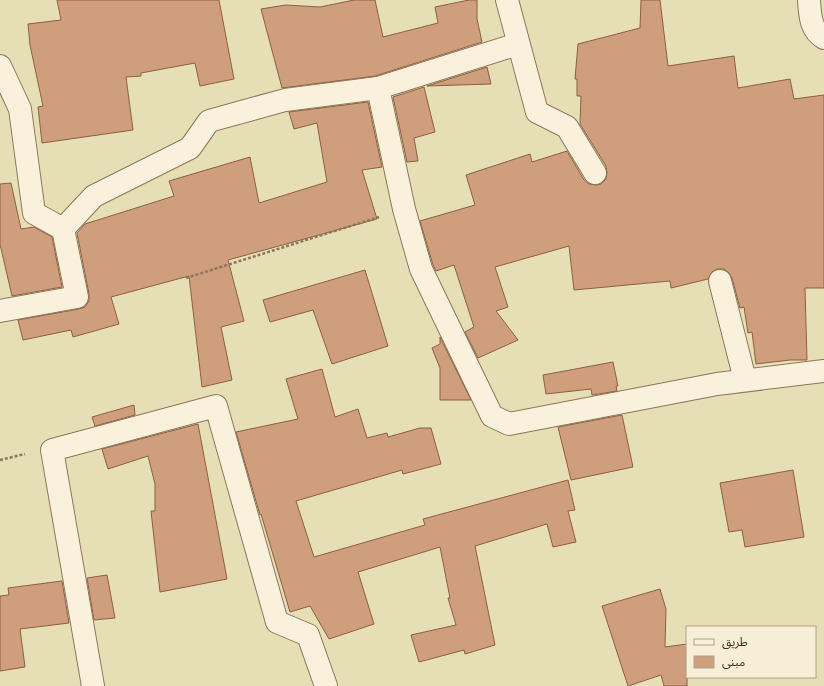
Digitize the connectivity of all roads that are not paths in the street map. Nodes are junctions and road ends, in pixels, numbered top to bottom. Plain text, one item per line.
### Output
1 (507, 0) edge
2 (809, 0) edge
3 (824, 38) edge
4 (518, 44) junction
5 (0, 66) edge
6 (378, 88) junction
7 (595, 173) dead end
8 (63, 229) junction
9 (720, 281) dead end
10 (0, 311) edge
11 (824, 371) edge
12 (745, 380) junction
13 (93, 686) edge
14 (326, 686) edge

1 - 4 street
2 - 3 street
4 - 6 street
4 - 7 street
5 - 8 street
6 - 8 street
6 - 12 street
8 - 10 street
9 - 12 street
11 - 12 street
13 - 14 street

